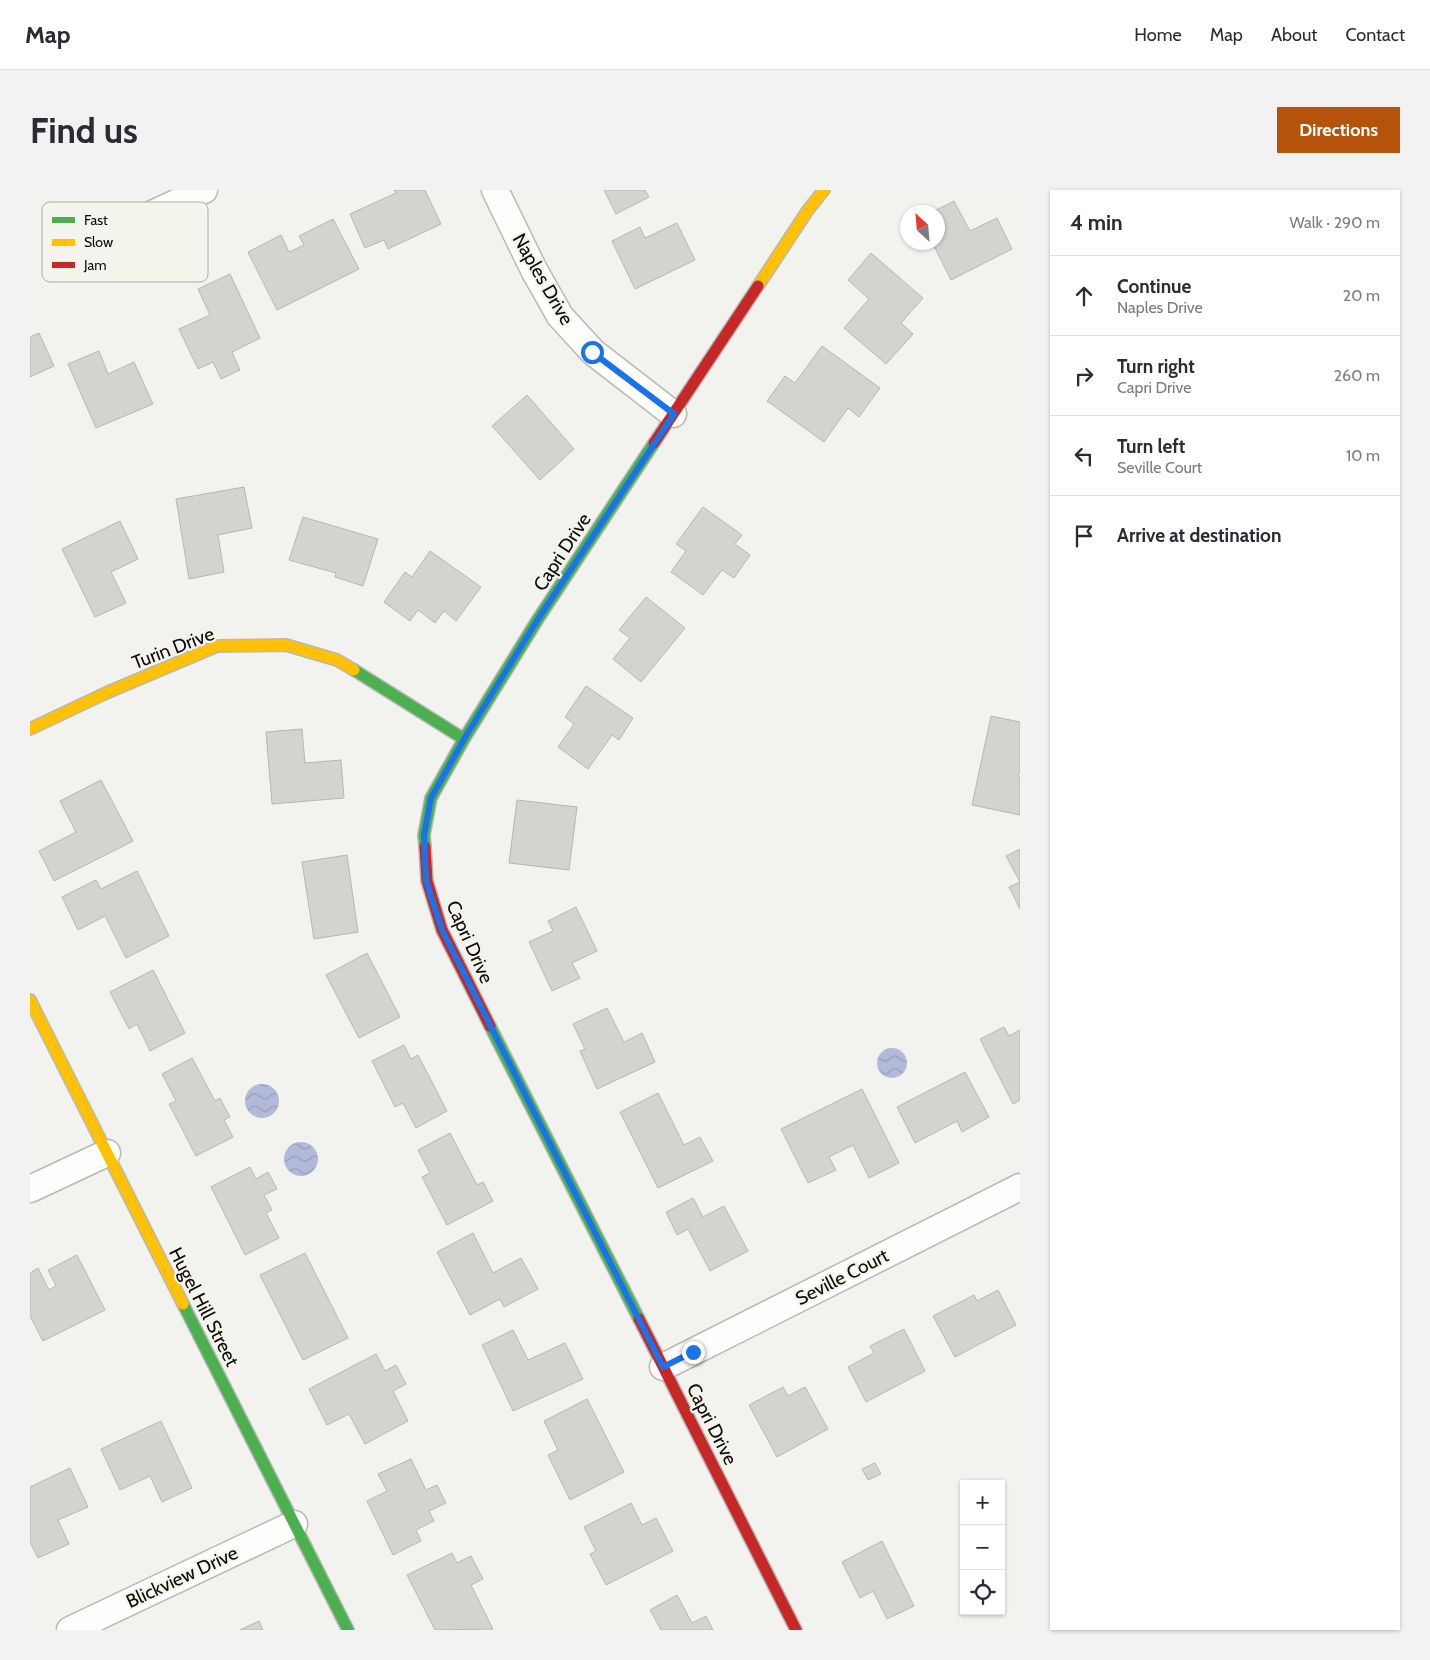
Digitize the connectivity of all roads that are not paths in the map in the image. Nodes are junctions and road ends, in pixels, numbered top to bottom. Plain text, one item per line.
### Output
1 (204, 190) edge
2 (495, 190) edge
3 (824, 190) edge
4 (178, 202) edge
5 (674, 414) junction
6 (30, 729) edge
7 (464, 739) junction
8 (30, 1000) edge
9 (107, 1153) junction
10 (1020, 1187) edge
11 (30, 1189) edge
12 (663, 1367) junction
13 (294, 1524) junction
14 (70, 1630) edge
15 (348, 1630) edge
16 (796, 1630) edge

1 - 4 street
2 - 5 street, Naples Drive
3 - 5 street, Capri Drive
5 - 7 street, Capri Drive
6 - 7 street, Turin Drive
7 - 12 street, Capri Drive
8 - 9 street, Hugel Hill Street
9 - 11 street
9 - 13 street, Hugel Hill Street
10 - 12 street, Seville Court
12 - 16 street, Capri Drive
13 - 14 street, Blickview Drive
13 - 15 street, Hugel Hill Street

